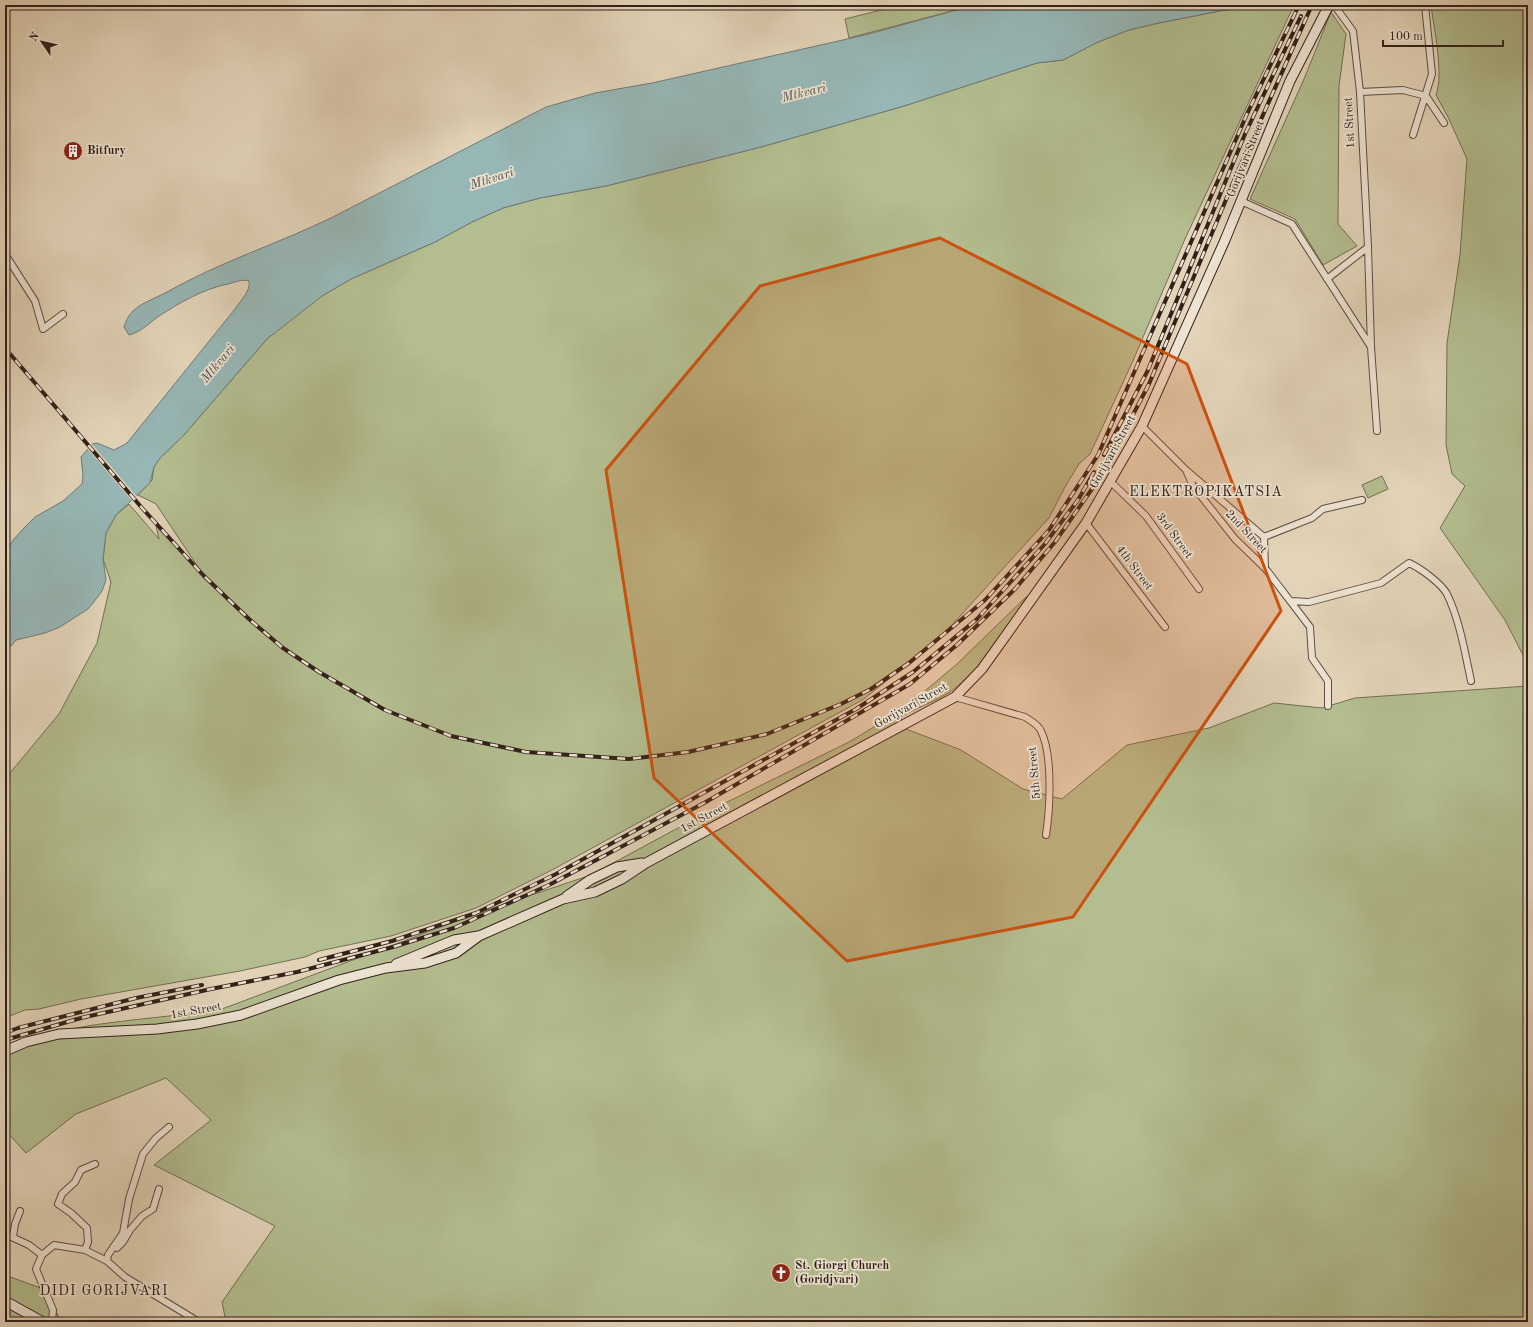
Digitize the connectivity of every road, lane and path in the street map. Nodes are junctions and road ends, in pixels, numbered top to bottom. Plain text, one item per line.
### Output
1 (1328, 5) edge
2 (1334, 5) edge
3 (1425, 5) edge
4 (1360, 92) junction
5 (1426, 96) junction
6 (1444, 123) dead end
7 (1413, 135) dead end
8 (1241, 201) junction
9 (1368, 247) junction
10 (5, 254) edge
11 (1327, 279) junction
12 (63, 314) dead end
13 (1372, 347) junction
14 (1142, 426) junction
15 (1377, 431) dead end
16 (1186, 470) junction
17 (1111, 482) junction
18 (1362, 500) dead end
19 (1086, 523) junction
20 (1264, 537) junction
21 (1265, 568) junction
22 (1199, 589) dead end
23 (1291, 601) junction
24 (1165, 627) dead end
25 (1471, 681) dead end
26 (955, 697) junction
27 (1328, 706) dead end
28 (774, 794) joint
29 (1046, 835) dead end
30 (646, 863) junction
31 (563, 899) junction
32 (479, 936) junction
33 (386, 968) junction
34 (5, 1051) edge
35 (169, 1127) dead end
36 (95, 1164) dead end
37 (159, 1189) dead end
38 (20, 1211) dead end
39 (5, 1234) edge
40 (13, 1237) junction
41 (85, 1250) junction
42 (42, 1255) junction
43 (107, 1258) junction
44 (5, 1301) edge
45 (196, 1321) edge
46 (43, 1322) edge
47 (52, 1322) edge

1 - 8 main road, Gorijvari Street
2 - 4 street, 1st Street
3 - 5 street
4 - 5 street
4 - 9 street, 1st Street
5 - 6 street
5 - 7 street
8 - 11 street
8 - 14 main road, Gorijvari Street
9 - 11 street
9 - 13 street, 1st Street
10 - 12 street
11 - 13 street
13 - 15 street, 1st Street
14 - 16 street, 2nd Street
14 - 17 main road, Gorijvari Street
16 - 20 street, 2nd Street
16 - 21 street, 2nd Street
17 - 19 main road, Gorijvari Street
17 - 22 street, 3rd Street
18 - 20 street
19 - 24 street, 4th Street
19 - 26 main road, Gorijvari Street
20 - 21 street, 2nd Street
21 - 23 street, 2nd Street
23 - 25 street
23 - 27 street, 2nd Street
26 - 28 main road, Gorijvari Street
26 - 29 street, 5th Street
28 - 30 main road, 1st Street
30 - 31 main road, 1st Street
30 - 31 main road, 1st Street
31 - 32 main road, 1st Street
32 - 33 main road, 1st Street
32 - 33 main road, 1st Street
33 - 34 main road, 1st Street
35 - 43 street
36 - 41 street
37 - 43 street
38 - 40 street
39 - 40 street
40 - 42 street
41 - 42 street
41 - 43 street
42 - 47 street
43 - 45 street
44 - 46 main road

